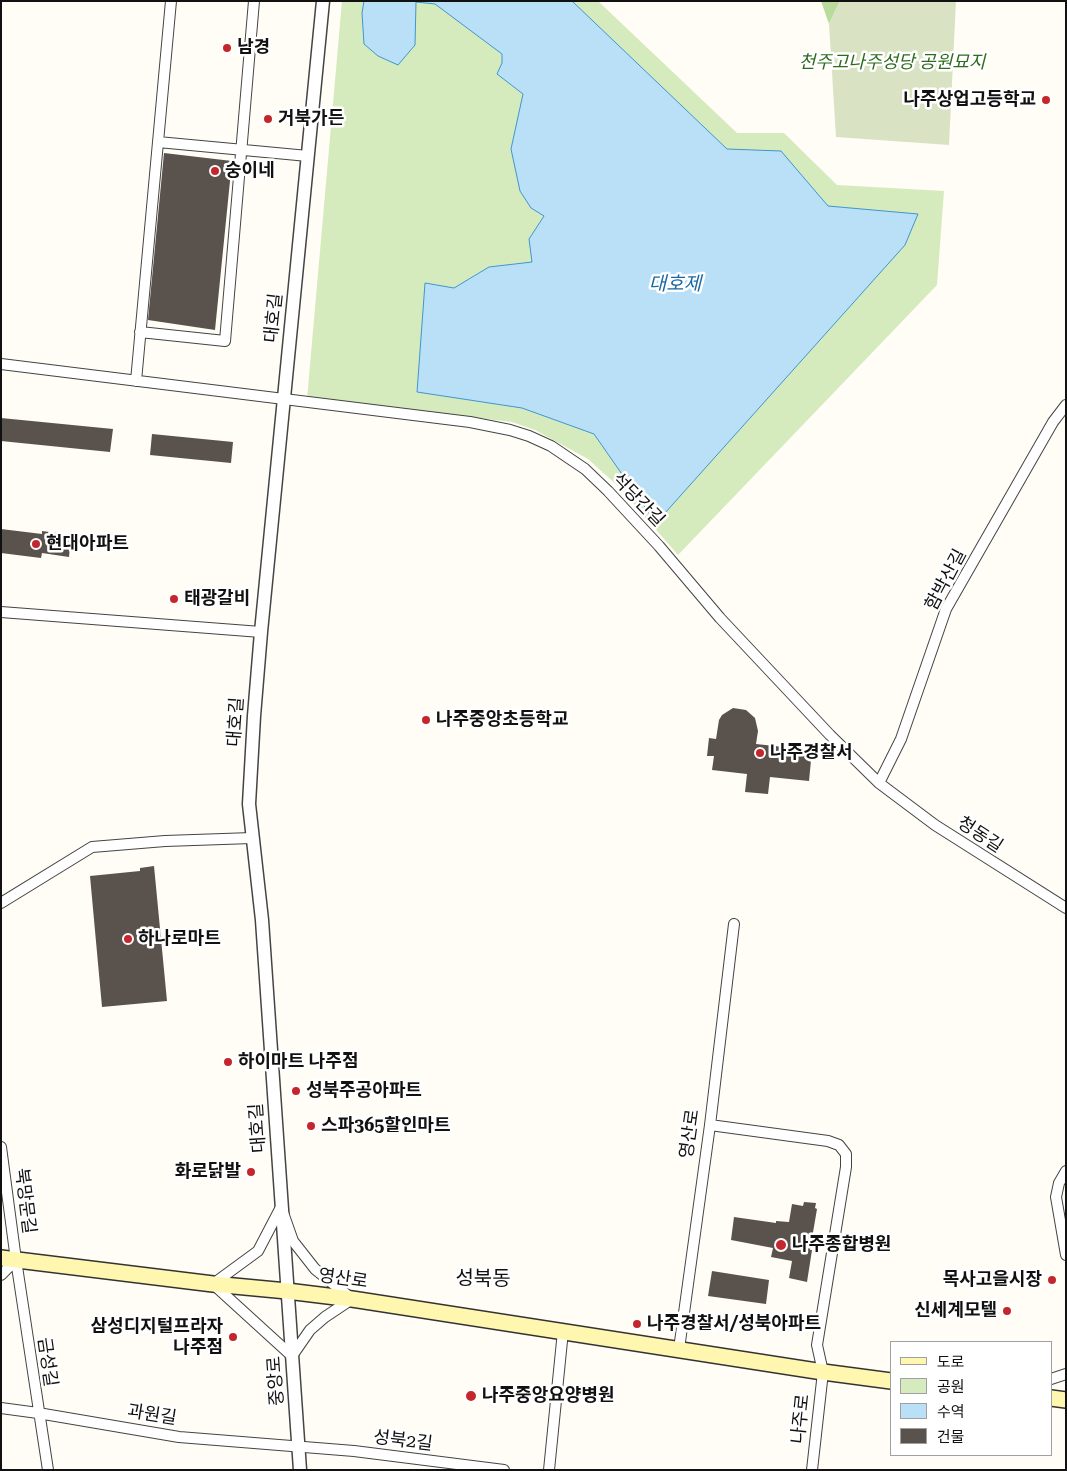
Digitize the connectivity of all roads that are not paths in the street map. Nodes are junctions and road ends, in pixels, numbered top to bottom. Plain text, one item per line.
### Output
1 (171, 1) edge
2 (254, 1) edge
3 (323, 1) edge
4 (158, 142) junction
5 (242, 150) junction
6 (308, 156) junction
7 (140, 332) junction
8 (1, 364) edge
9 (136, 381) junction
10 (284, 400) junction
11 (1066, 404) edge
12 (1, 612) edge
13 (261, 632) junction
14 (879, 783) junction
15 (252, 838) junction
16 (1, 904) edge
17 (1066, 908) edge
18 (734, 924) dead end
19 (710, 1125) junction
20 (1, 1147) edge
21 (1066, 1171) edge
22 (281, 1206) junction
23 (1066, 1255) edge
24 (9, 1259) edge
25 (1, 1274) edge
26 (213, 1284) junction
27 (287, 1291) junction
28 (352, 1299) junction
29 (563, 1331) junction
30 (678, 1349) junction
31 (292, 1356) junction
32 (823, 1372) junction
33 (1066, 1374) edge
34 (1052, 1379) edge
35 (890, 1381) edge
36 (1052, 1398) edge
37 (1066, 1400) edge
38 (1, 1408) edge
39 (38, 1413) junction
40 (298, 1447) junction
41 (48, 1470) edge
42 (300, 1470) edge
43 (504, 1470) edge
44 (548, 1470) edge
45 (812, 1470) edge

1 - 4 street
2 - 5 street
3 - 6 street, 대호길
4 - 5 street
4 - 7 street
5 - 6 street
5 - 7 street
6 - 10 street, 대호길
7 - 9 street
8 - 9 street, 석당간길
9 - 10 street, 석당간길
10 - 13 street, 대호길
10 - 14 street, 석당간길
11 - 14 street, 함박산길
12 - 13 street
13 - 15 street, 대호길
14 - 17 street, 청동길
15 - 16 street
15 - 22 street, 대호길
18 - 19 street, 영산로
19 - 30 street, 영산로
19 - 32 street
20 - 24 street, 북망문길
21 - 23 street
22 - 26 street
22 - 27 street, 대호길
22 - 28 street
24 - 25 street
24 - 26 main road, 영산로
24 - 39 street, 금성길
26 - 27 main road, 영산로
26 - 31 street
27 - 28 main road, 영산로
27 - 31 street, 중앙로
28 - 29 main road, 영산로
28 - 31 street
29 - 30 main road, 영산로
29 - 44 street
30 - 32 main road, 영산로
31 - 40 street, 중앙로
32 - 35 main road, 영산로
32 - 45 street, 나주로
33 - 34 street
36 - 37 main road
38 - 39 street, 과원길
39 - 40 street, 과원길
39 - 41 street, 금성길
40 - 42 street, 중앙로
40 - 43 street, 성북2길

